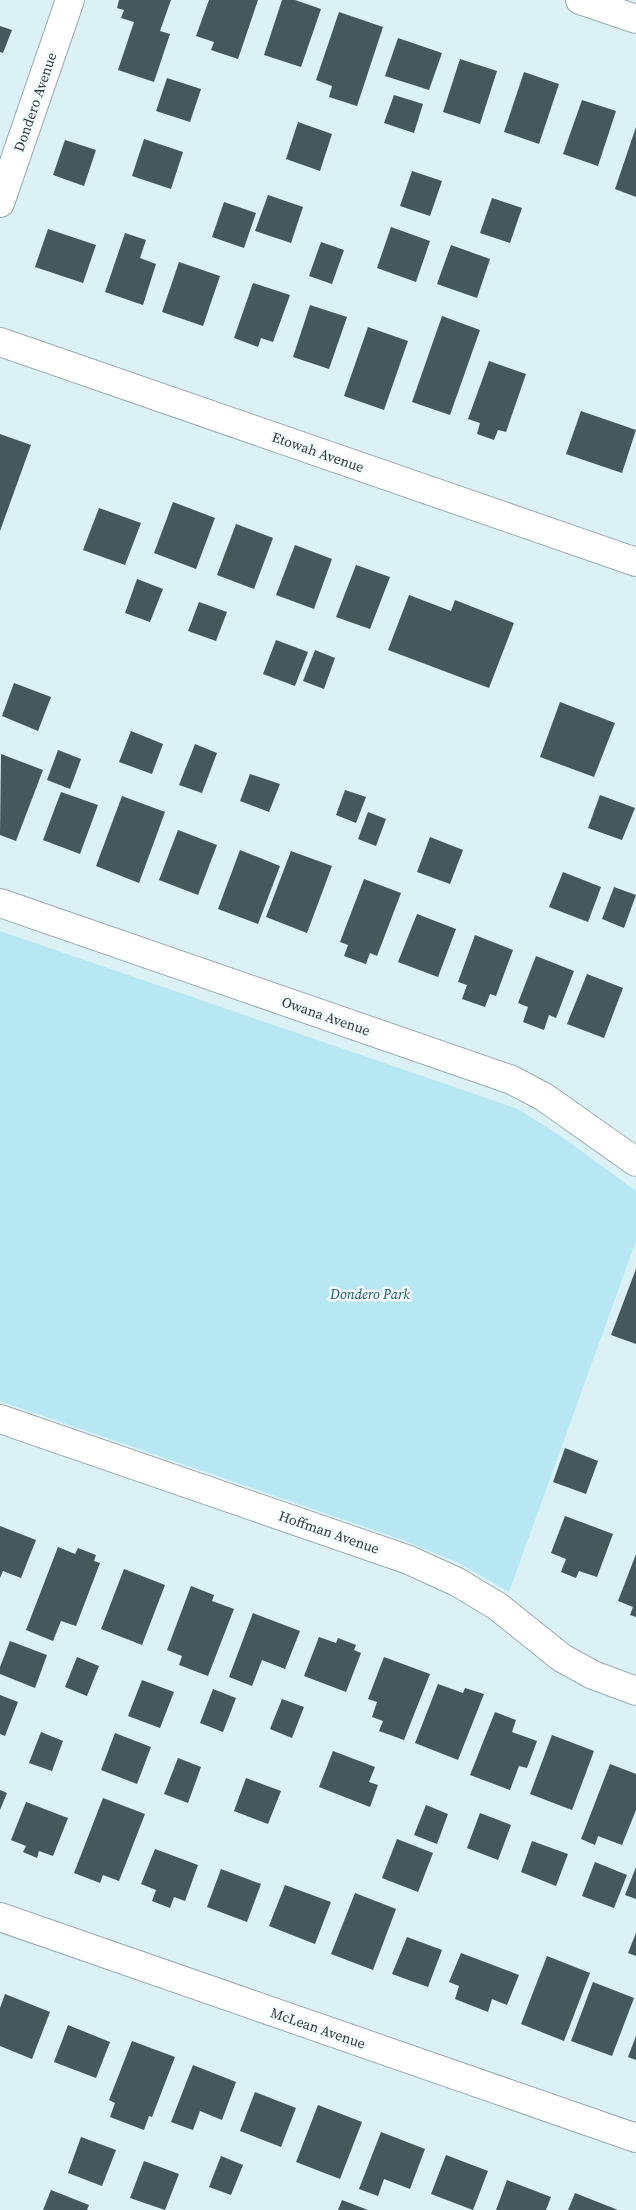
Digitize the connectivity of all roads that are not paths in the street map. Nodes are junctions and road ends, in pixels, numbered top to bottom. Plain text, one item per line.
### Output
1 (70, 0) edge
2 (580, 0) edge
3 (636, 19) edge
4 (0, 203) edge
5 (0, 342) edge
6 (636, 562) edge
7 (0, 904) edge
8 (636, 1162) edge
9 (0, 1419) edge
10 (636, 1691) edge
11 (0, 1917) edge
12 (636, 2138) edge

1 - 4 street, Dondero Avenue
2 - 3 street
5 - 6 street, Etowah Avenue
7 - 8 street, Owana Avenue
9 - 10 street, Hoffman Avenue
11 - 12 street, McLean Avenue

